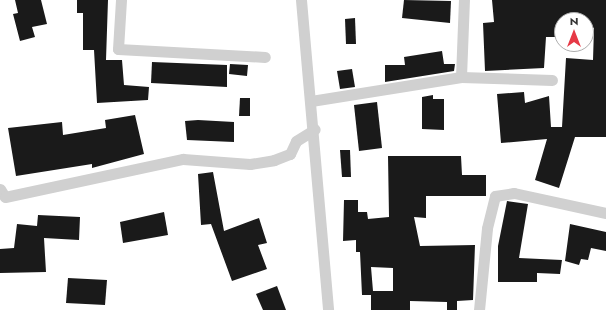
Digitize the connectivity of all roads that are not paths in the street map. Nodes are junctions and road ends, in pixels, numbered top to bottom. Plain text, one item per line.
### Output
1 (121, 0) edge
2 (301, 0) edge
3 (464, 0) edge
4 (265, 57) dead end
5 (461, 77) junction
6 (552, 80) dead end
7 (311, 101) junction
8 (315, 130) junction
9 (0, 189) edge
10 (606, 213) edge
11 (328, 310) edge
12 (479, 310) edge

1 - 4 street
2 - 7 street
3 - 5 street
5 - 6 street
5 - 7 street
7 - 8 street
8 - 9 street
8 - 11 street
10 - 12 street

